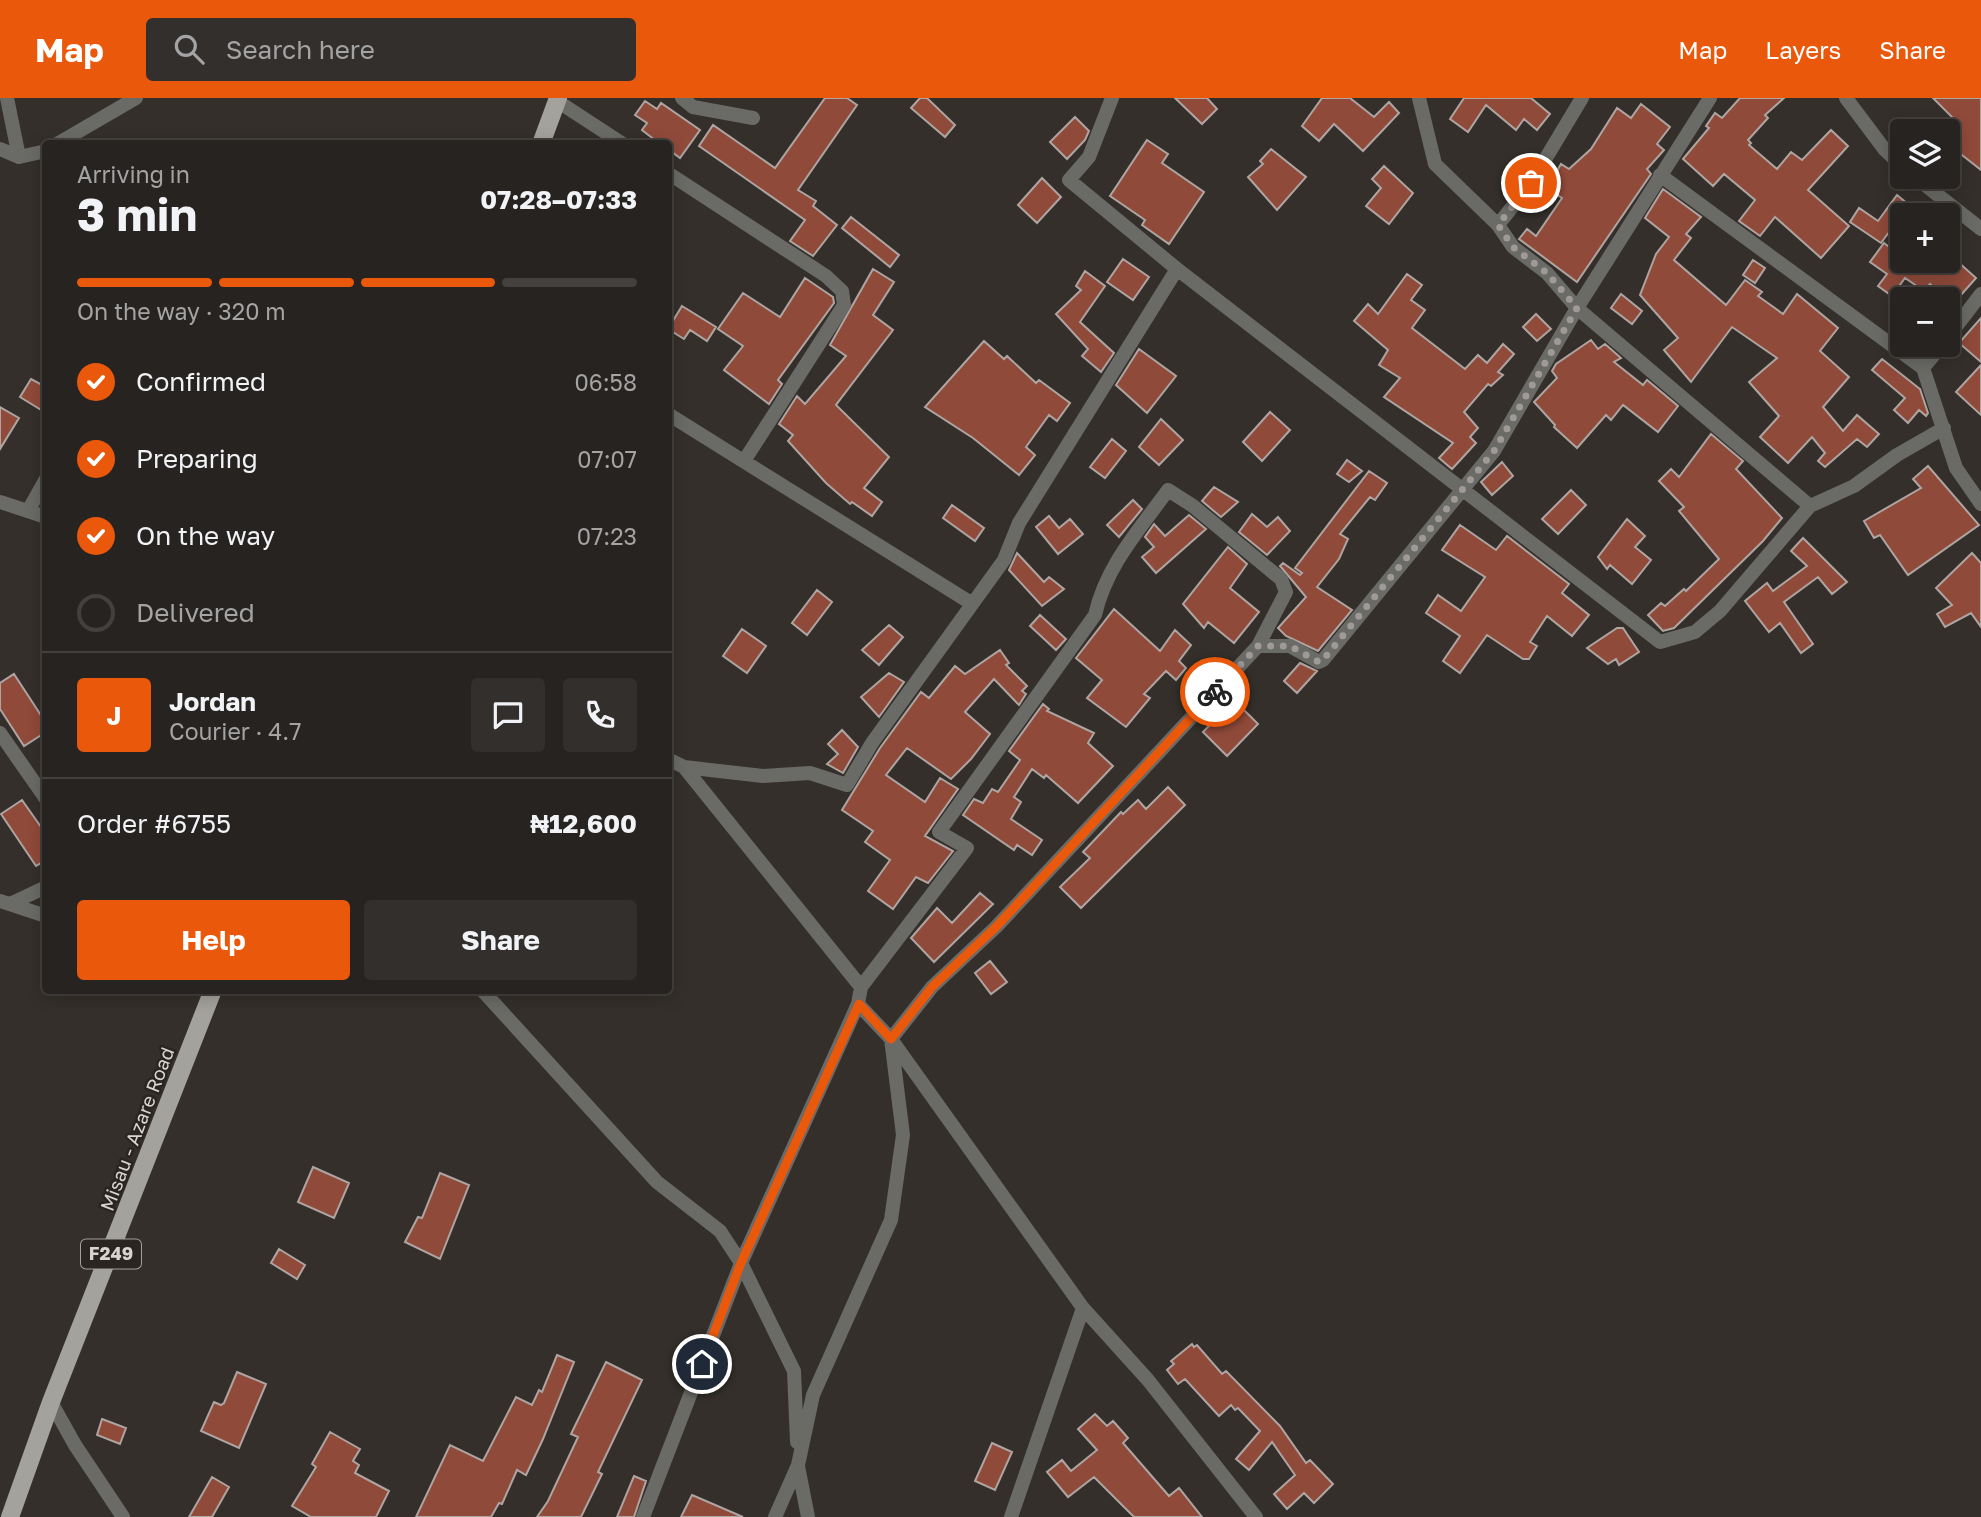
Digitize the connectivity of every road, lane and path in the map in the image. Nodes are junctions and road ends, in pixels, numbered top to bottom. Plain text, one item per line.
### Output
1 (7, 98) edge
2 (136, 98) edge
3 (682, 98) edge
4 (1112, 98) edge
5 (1419, 98) edge
6 (1582, 98) edge
7 (1710, 98) edge
8 (1846, 98) edge
9 (558, 99) edge
10 (753, 118) dead end
11 (63, 140) edge
12 (543, 140) edge
13 (617, 140) edge
14 (0, 149) edge
15 (42, 152) edge
16 (1890, 155) edge
17 (19, 157) junction
18 (1660, 175) junction
19 (672, 176) edge
20 (1930, 189) edge
21 (1498, 225) junction
22 (1981, 229) edge
23 (1177, 269) junction
24 (1981, 294) edge
25 (1577, 308) junction
26 (1960, 321) edge
27 (1932, 357) edge
28 (1923, 368) junction
29 (672, 416) edge
30 (1944, 428) junction
31 (744, 461) junction
32 (42, 486) edge
33 (1464, 487) junction
34 (0, 502) edge
35 (1981, 504) edge
36 (1810, 506) junction
37 (28, 511) junction
38 (42, 515) edge
39 (971, 603) junction
40 (1258, 646) junction
41 (0, 733) edge
42 (672, 761) edge
43 (684, 767) junction
44 (42, 793) edge
45 (42, 889) edge
46 (5, 903) edge
47 (42, 915) edge
48 (861, 987) junction
49 (211, 994) edge
50 (486, 994) edge
51 (859, 1004) junction
52 (891, 1039) junction
53 (741, 1263) junction
54 (1083, 1308) junction
55 (51, 1402) junction
56 (798, 1465) junction
57 (10, 1517) edge
58 (123, 1517) edge
59 (643, 1517) edge
60 (775, 1517) edge
61 (808, 1517) edge
62 (1011, 1517) edge
63 (1256, 1517) edge

1 - 17 street
2 - 11 street
3 - 10 street
4 - 23 street
5 - 21 street
6 - 21 street
7 - 18 street
8 - 16 street
9 - 12 main road
9 - 13 street
14 - 17 street
15 - 17 street
18 - 25 street
18 - 28 street
19 - 31 street
20 - 22 street
21 - 25 street
23 - 33 street
23 - 39 street
24 - 26 street
25 - 33 street
25 - 36 street
27 - 28 street
28 - 30 street
29 - 31 street
30 - 35 street
30 - 36 street
31 - 39 street
32 - 37 street
33 - 36 street
33 - 40 street
34 - 37 street
37 - 38 street
39 - 43 street
40 - 48 street
40 - 52 street
41 - 44 street
42 - 43 street
43 - 48 street
45 - 46 street
46 - 47 street
48 - 51 street
49 - 55 main road, Misau - Azare Road / F249
50 - 53 street
51 - 52 street
51 - 53 street
52 - 54 street
52 - 56 street
53 - 56 street
53 - 59 street
54 - 62 street
54 - 63 street
55 - 57 main road, Misau - Azare Road / F249
55 - 58 street
56 - 60 street
56 - 61 street

